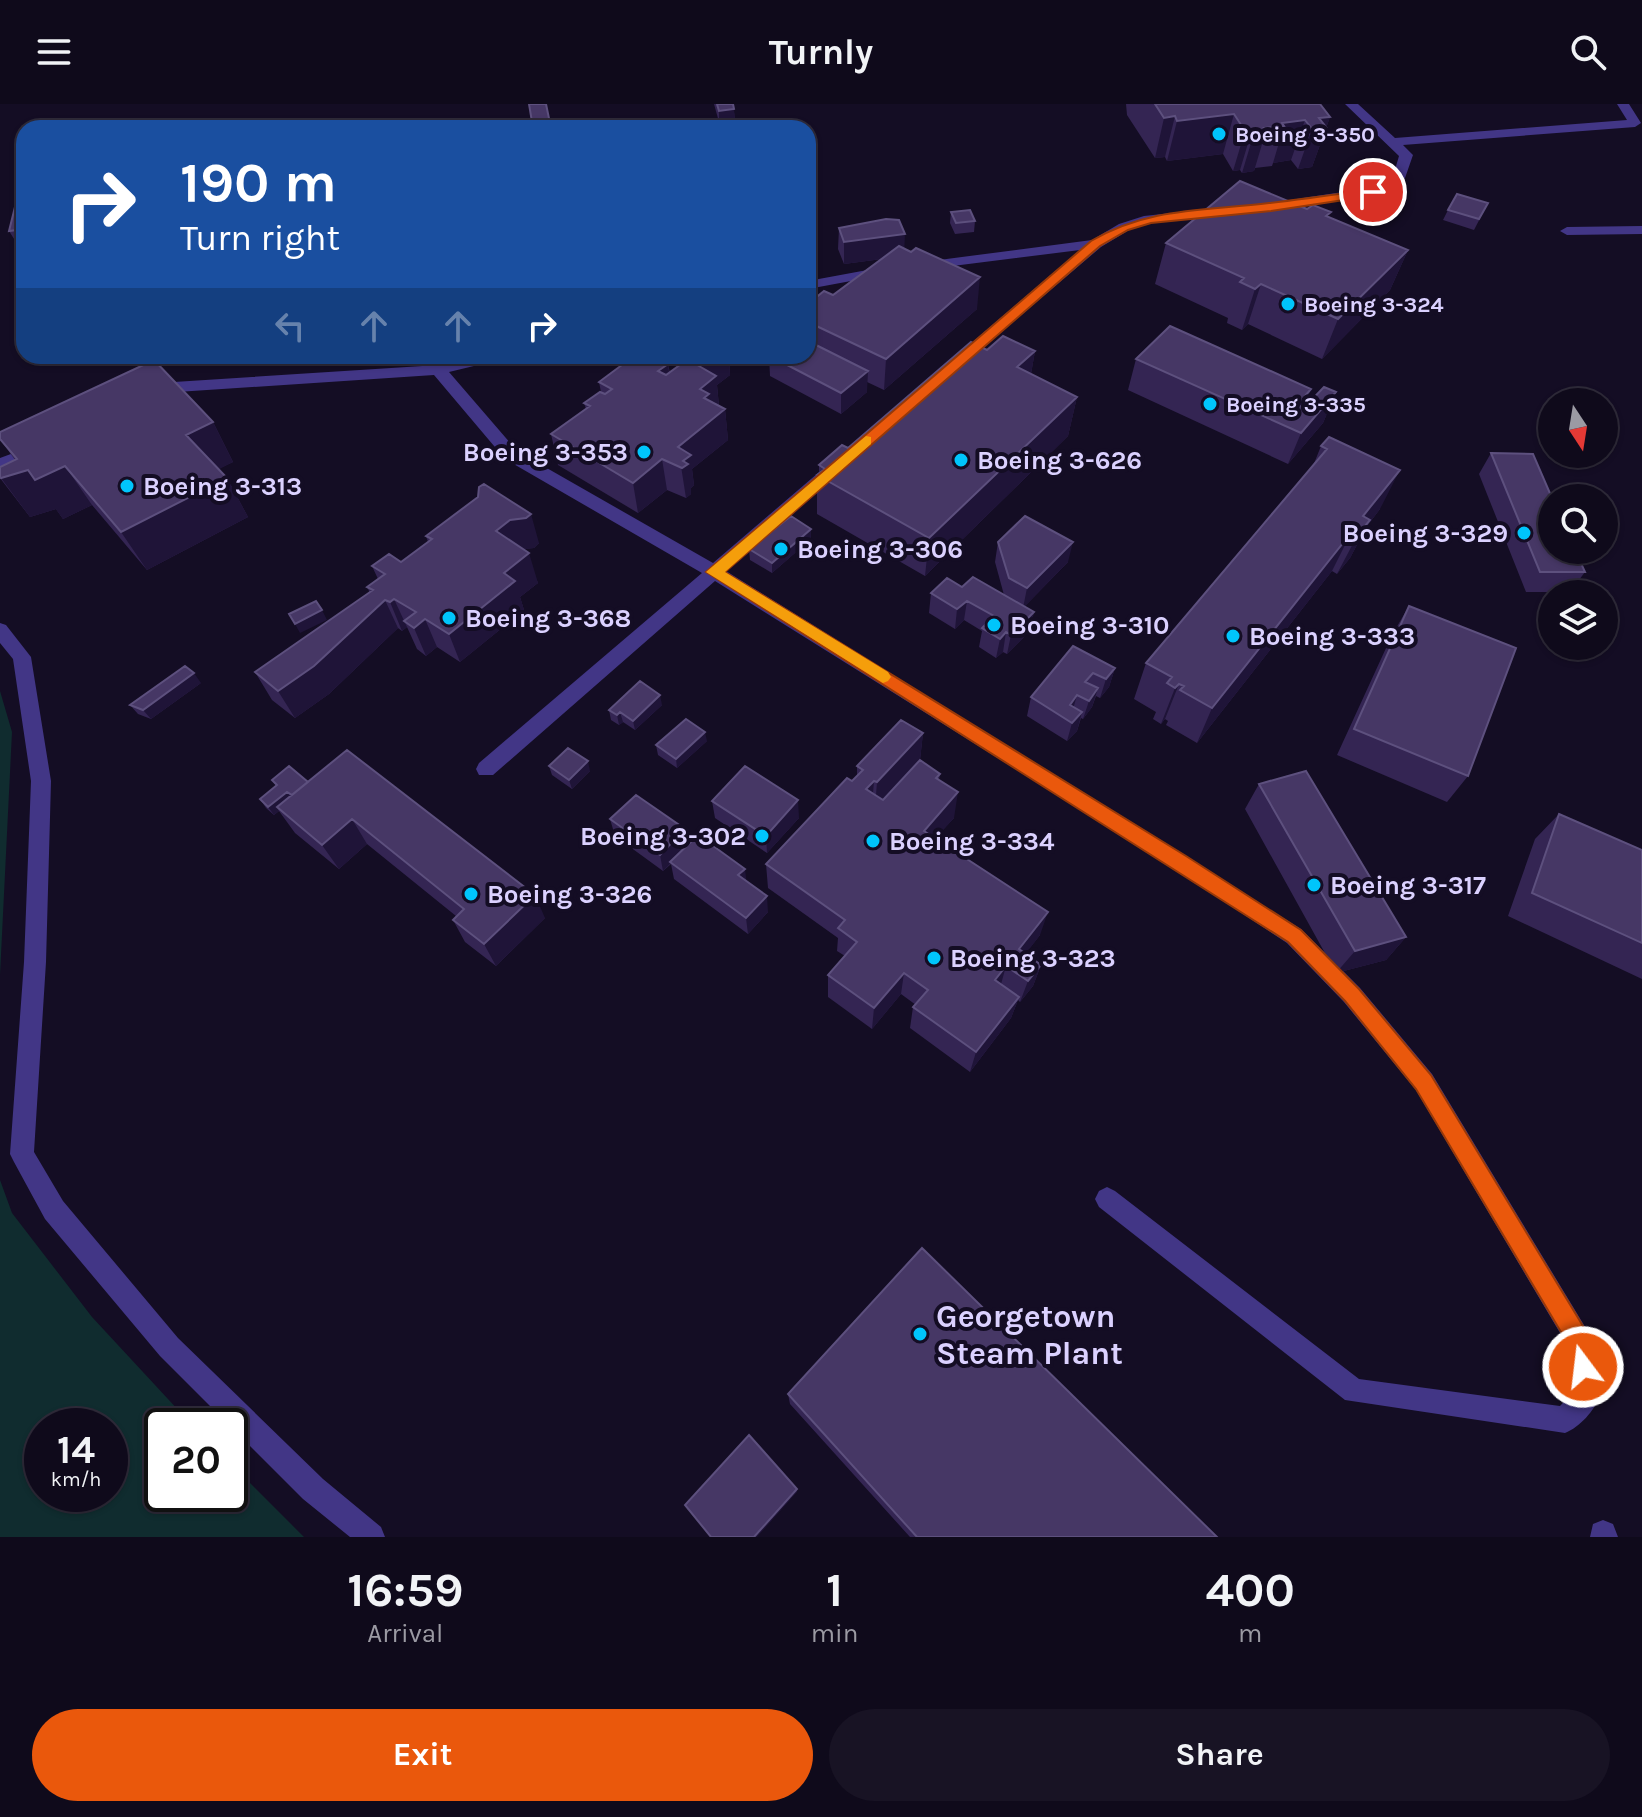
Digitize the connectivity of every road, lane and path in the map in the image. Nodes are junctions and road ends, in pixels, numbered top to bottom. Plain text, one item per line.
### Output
1 (1351, 104) edge
2 (1623, 104) edge
3 (1392, 142) junction
4 (1642, 230) edge
5 (1567, 231) dead end
6 (1096, 244) junction
7 (816, 283) edge
8 (464, 364) edge
9 (438, 370) junction
10 (941, 377) edge
11 (146, 400) edge
12 (60, 440) edge
13 (845, 459) edge
14 (0, 464) edge
15 (714, 572) junction
16 (0, 630) edge
17 (486, 769) dead end
18 (1107, 1199) dead end
19 (371, 1537) edge

1 - 3 lane
2 - 3 lane
3 - 6 lane
4 - 5 lane
6 - 7 lane
6 - 10 lane
8 - 9 lane
9 - 11 lane
9 - 15 lane
12 - 14 lane
13 - 15 lane
15 - 17 lane
15 - 18 lane
16 - 19 lane

